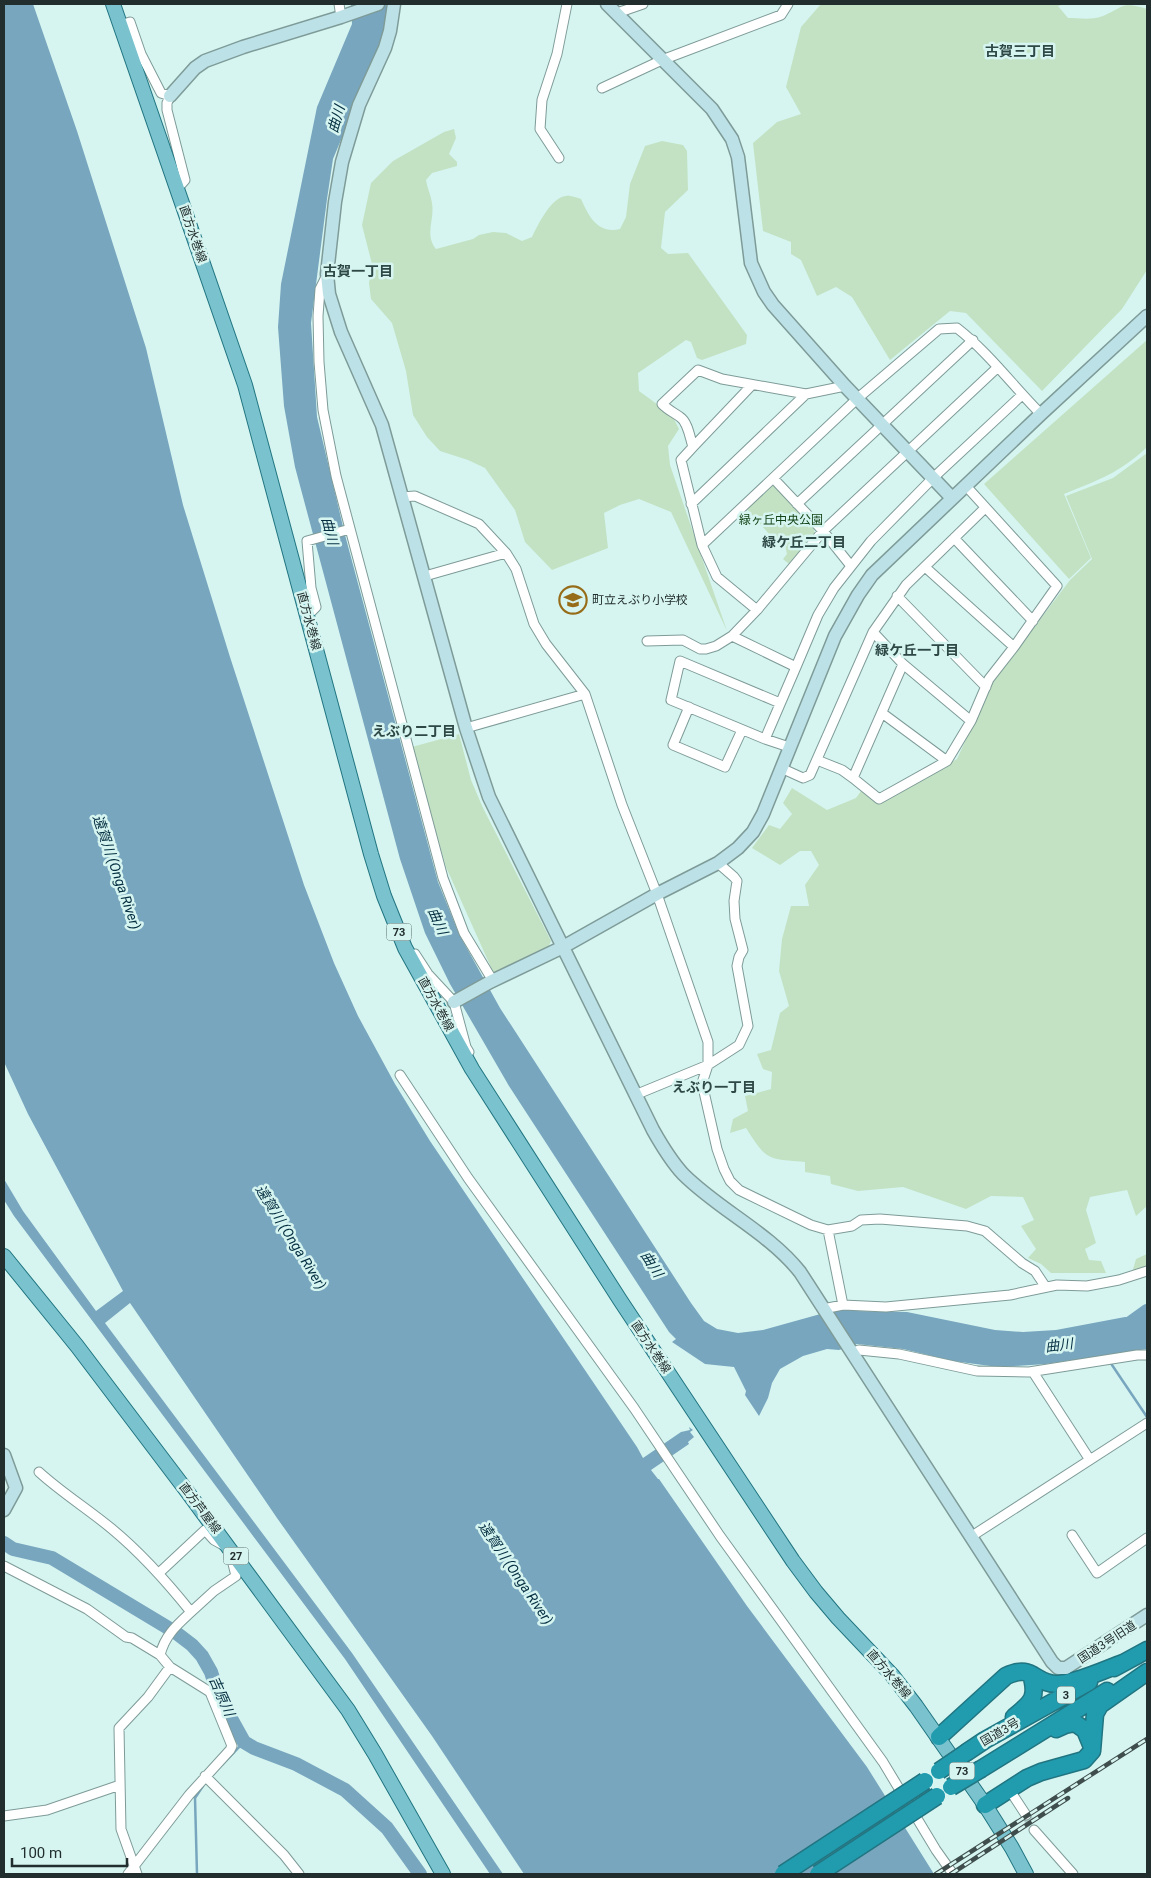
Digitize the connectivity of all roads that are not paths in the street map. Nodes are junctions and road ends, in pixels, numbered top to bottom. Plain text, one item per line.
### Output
1 (113, 4) edge
2 (338, 4) edge
3 (378, 4) edge
4 (394, 4) edge
5 (567, 4) edge
6 (607, 4) edge
7 (643, 4) edge
8 (788, 4) edge
9 (617, 13) junction
10 (341, 17) junction
11 (120, 25) junction
12 (662, 60) junction
13 (602, 88) dead end
14 (170, 96) junction
15 (559, 158) dead end
16 (177, 189) junction
17 (327, 274) junction
18 (1147, 316) edge
19 (973, 340) junction
20 (998, 367) junction
21 (751, 386) junction
22 (845, 386) junction
23 (806, 394) junction
24 (1022, 395) junction
25 (858, 398) junction
26 (1042, 414) junction
27 (882, 425) junction
28 (693, 447) junction
29 (908, 451) junction
30 (772, 478) junction
31 (933, 478) junction
32 (966, 486) junction
33 (402, 497) junction
34 (952, 498) junction
35 (691, 504) junction
36 (797, 504) junction
37 (984, 508) junction
38 (350, 529) junction
39 (823, 531) junction
40 (954, 538) junction
41 (702, 545) junction
42 (506, 553) junction
43 (851, 566) junction
44 (925, 567) junction
45 (425, 576) junction
46 (897, 596) junction
47 (757, 610) junction
48 (307, 616) junction
49 (1033, 621) junction
50 (872, 632) junction
51 (732, 636) junction
52 (647, 641) dead end
53 (1014, 647) junction
54 (903, 664) junction
55 (796, 667) junction
56 (986, 688) junction
57 (585, 694) junction
58 (780, 703) junction
59 (689, 707) junction
60 (882, 713) junction
61 (971, 721) junction
62 (466, 728) junction
63 (742, 730) junction
64 (765, 739) junction
65 (789, 747) junction
66 (817, 760) junction
67 (947, 761) junction
68 (781, 768) junction
69 (853, 778) junction
70 (718, 863) junction
71 (657, 894) junction
72 (563, 947) junction
73 (405, 948) junction
74 (491, 982) junction
75 (454, 1002) junction
76 (708, 1065) junction
77 (472, 1069) junction
78 (400, 1075) dead end
79 (635, 1095) junction
80 (828, 1230) junction
81 (4, 1256) edge
82 (1147, 1271) edge
83 (1045, 1286) junction
84 (843, 1305) junction
85 (824, 1310) junction
86 (851, 1352) junction
87 (1147, 1355) edge
88 (1033, 1372) junction
89 (1147, 1423) edge
90 (4, 1456) edge
91 (1090, 1460) junction
92 (39, 1472) dead end
93 (4, 1510) edge
94 (1072, 1535) dead end
95 (972, 1536) junction
96 (1147, 1538) edge
97 (230, 1548) junction
98 (4, 1566) edge
99 (159, 1572) junction
100 (190, 1612) junction
101 (1147, 1615) edge
102 (1147, 1650) edge
103 (160, 1655) junction
104 (1123, 1663) junction
105 (170, 1667) junction
106 (1147, 1668) edge
107 (1147, 1672) edge
108 (1031, 1674) junction
109 (939, 1737) junction
110 (984, 1740) junction
111 (1092, 1747) junction
112 (999, 1758) junction
113 (205, 1776) junction
114 (120, 1785) junction
115 (1009, 1789) junction
116 (985, 1805) junction
117 (1026, 1815) tunnel mouth
118 (4, 1816) edge
119 (1034, 1830) tunnel mouth
120 (136, 1870) edge
121 (128, 1874) edge
122 (299, 1874) edge
123 (443, 1874) edge
124 (783, 1874) edge
125 (818, 1874) edge
126 (953, 1874) edge
127 (1026, 1874) edge
128 (1073, 1874) edge

1 - 11 main road, 直方水巻線 / 73
2 - 10 street
3 - 10 street
4 - 17 street
5 - 15 street
6 - 9 street
7 - 9 street
8 - 12 street
9 - 12 street
10 - 14 street
11 - 14 street
11 - 16 main road, 直方水巻線 / 73
12 - 13 street
12 - 22 street
14 - 16 street
16 - 48 main road, 直方水巻線 / 73
17 - 33 street
17 - 38 street
18 - 26 street
19 - 20 street
19 - 25 street
19 - 27 street
20 - 24 street
20 - 29 street
21 - 23 street
21 - 28 street
21 - 28 street
22 - 23 street
22 - 25 street
23 - 35 street
24 - 26 street
24 - 31 street
25 - 27 street
25 - 30 street
26 - 32 street
27 - 29 street
27 - 36 street
28 - 35 street
29 - 31 street
29 - 39 street
30 - 36 street
30 - 41 street
31 - 34 street
31 - 43 street
32 - 34 street
32 - 37 street
33 - 42 street
33 - 45 street
34 - 65 street
35 - 41 street
36 - 39 street
37 - 40 street
37 - 49 street
38 - 48 street
38 - 74 street
39 - 43 street
39 - 47 street
40 - 44 street
40 - 49 street
41 - 47 street
42 - 45 street
42 - 57 street
43 - 55 street
44 - 46 street
44 - 53 street
45 - 62 street
46 - 50 street
46 - 56 street
47 - 51 street
48 - 73 main road, 直方水巻線 / 73
49 - 53 street
50 - 54 street
50 - 66 street
51 - 52 street
51 - 55 street
53 - 56 street
54 - 60 street
54 - 61 street
55 - 58 street
56 - 61 street
57 - 62 street
57 - 71 street
58 - 59 street
58 - 64 street
59 - 63 street
59 - 63 street
60 - 67 street
60 - 69 street
61 - 67 street
62 - 72 street
63 - 64 street
64 - 65 street
65 - 68 street
66 - 68 street
66 - 69 street
67 - 69 street
68 - 70 street
70 - 71 street
70 - 76 street
71 - 72 street
71 - 76 street
72 - 74 street
72 - 79 street
73 - 75 street
73 - 77 main road, 直方水巻線 / 73
74 - 75 street
75 - 77 street
76 - 79 street
76 - 80 street
77 - 109 main road, 直方水巻線 / 73
78 - 126 street
79 - 85 street
80 - 83 street
80 - 84 street
81 - 97 main road, 直方芦屋線 / 27
82 - 83 street
83 - 84 street
84 - 85 street
85 - 86 street
86 - 88 street
86 - 95 street
87 - 88 street
88 - 91 street
89 - 91 street
90 - 93 street
91 - 95 street
92 - 99 street
94 - 96 street
95 - 101 street, 国道3号旧道
97 - 99 street
97 - 100 street
97 - 123 main road, 直方芦屋線 / 27
98 - 103 street
99 - 100 street
100 - 103 street
102 - 104 highway, 国道3号 / 3
103 - 105 street
104 - 108 highway
104 - 110 highway, 国道3号 / 3
105 - 113 street
105 - 114 street
106 - 112 highway, 国道3号 / 3
107 - 111 highway
108 - 109 highway
108 - 110 highway
109 - 116 main road, 直方水巻線 / 73
110 - 124 highway, 国道3号 / 3, bridge
111 - 112 highway
111 - 115 highway
112 - 125 highway, 国道3号 / 3, bridge
113 - 120 street
113 - 122 street
114 - 118 street
114 - 120 street
115 - 116 highway
115 - 117 street
116 - 127 main road, 直方水巻線 / 73
119 - 128 street
120 - 121 street

